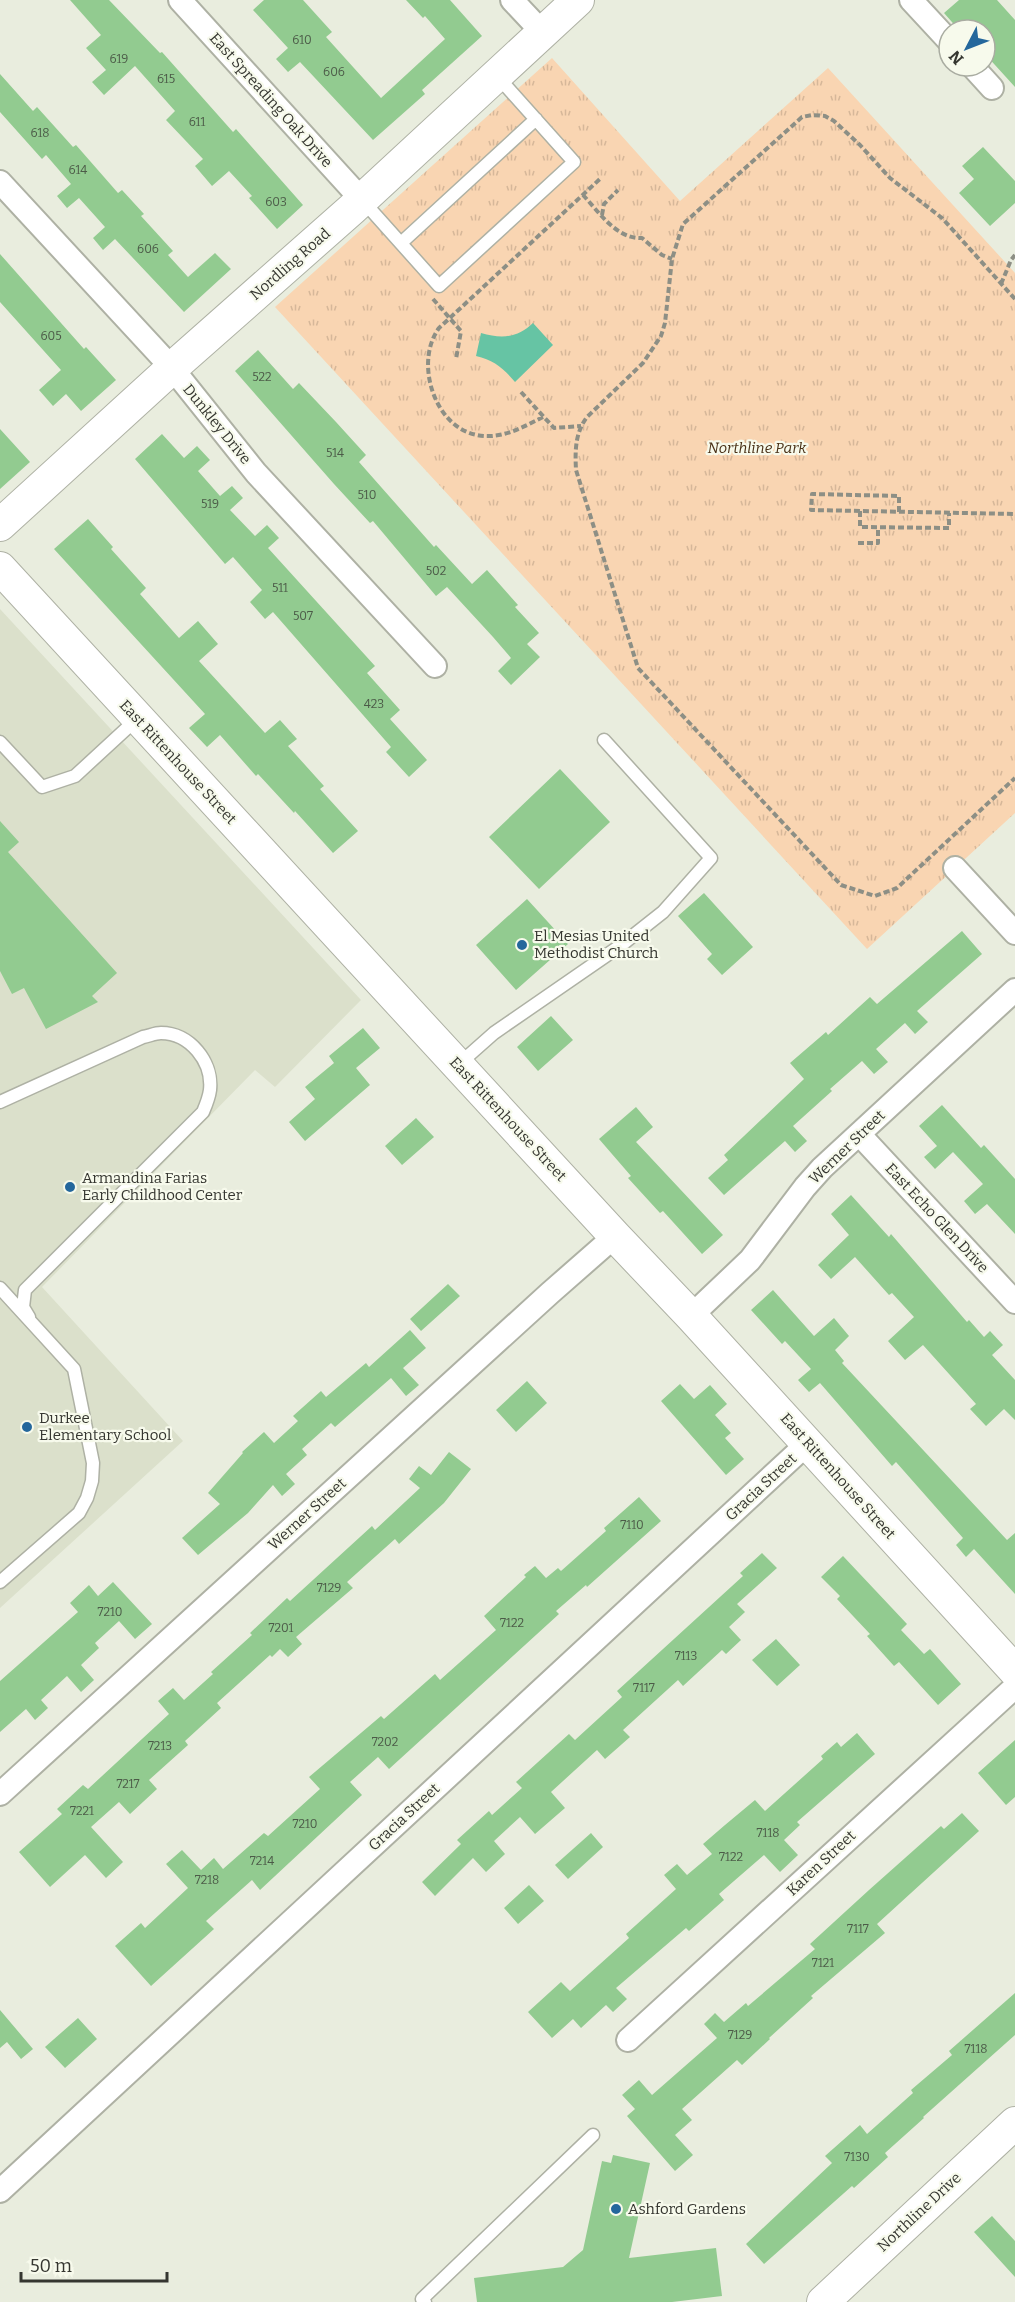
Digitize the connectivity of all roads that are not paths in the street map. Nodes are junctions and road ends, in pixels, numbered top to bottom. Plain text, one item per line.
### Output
1 (180, 0) edge
2 (512, 0) edge
3 (578, 0) edge
4 (911, 0) edge
5 (937, 28) edge
6 (543, 33) junction
7 (497, 76) junction
8 (983, 78) edge
9 (992, 88) dead end
10 (536, 120) junction
11 (0, 182) edge
12 (362, 200) junction
13 (401, 243) junction
14 (172, 368) junction
15 (0, 525) edge
16 (0, 568) edge
17 (435, 666) dead end
18 (138, 718) junction
19 (604, 740) dead end
20 (0, 742) edge
21 (955, 868) dead end
22 (1015, 933) edge
23 (1015, 990) edge
24 (458, 1065) junction
25 (0, 1102) edge
26 (859, 1134) junction
27 (615, 1236) junction
28 (0, 1288) edge
29 (1015, 1302) edge
30 (692, 1316) junction
31 (29, 1317) junction
32 (808, 1443) junction
33 (0, 1582) edge
34 (1015, 1671) edge
35 (1015, 1687) edge
36 (0, 1794) edge
37 (628, 2040) dead end
38 (1015, 2123) edge
39 (593, 2135) dead end
40 (0, 2191) edge
41 (425, 2302) edge
42 (823, 2302) edge

1 - 12 street, East Spreading Oak Drive
2 - 6 street
3 - 6 street, Nordling Road
4 - 5 street
6 - 7 street, Nordling Road
7 - 10 lane
7 - 12 street, Nordling Road
8 - 9 street
10 - 13 lane
10 - 13 lane
11 - 14 street, Dunkley Drive
12 - 13 lane
12 - 14 street, Nordling Road
14 - 15 street, Nordling Road
14 - 17 street, Dunkley Drive
16 - 18 street, East Rittenhouse Street
18 - 20 lane
18 - 24 street, East Rittenhouse Street
19 - 24 lane
21 - 22 street
23 - 26 street, Werner Street
24 - 27 street, East Rittenhouse Street
25 - 31 lane
26 - 29 street, East Echo Glen Drive
26 - 30 street, Werner Street
27 - 30 street, East Rittenhouse Street
27 - 36 street, Werner Street
28 - 31 lane
30 - 32 street, East Rittenhouse Street
31 - 33 lane
32 - 34 street, East Rittenhouse Street
32 - 40 street, Gracia Street
35 - 37 street, Karen Street
38 - 42 street, Northline Drive
39 - 41 lane

